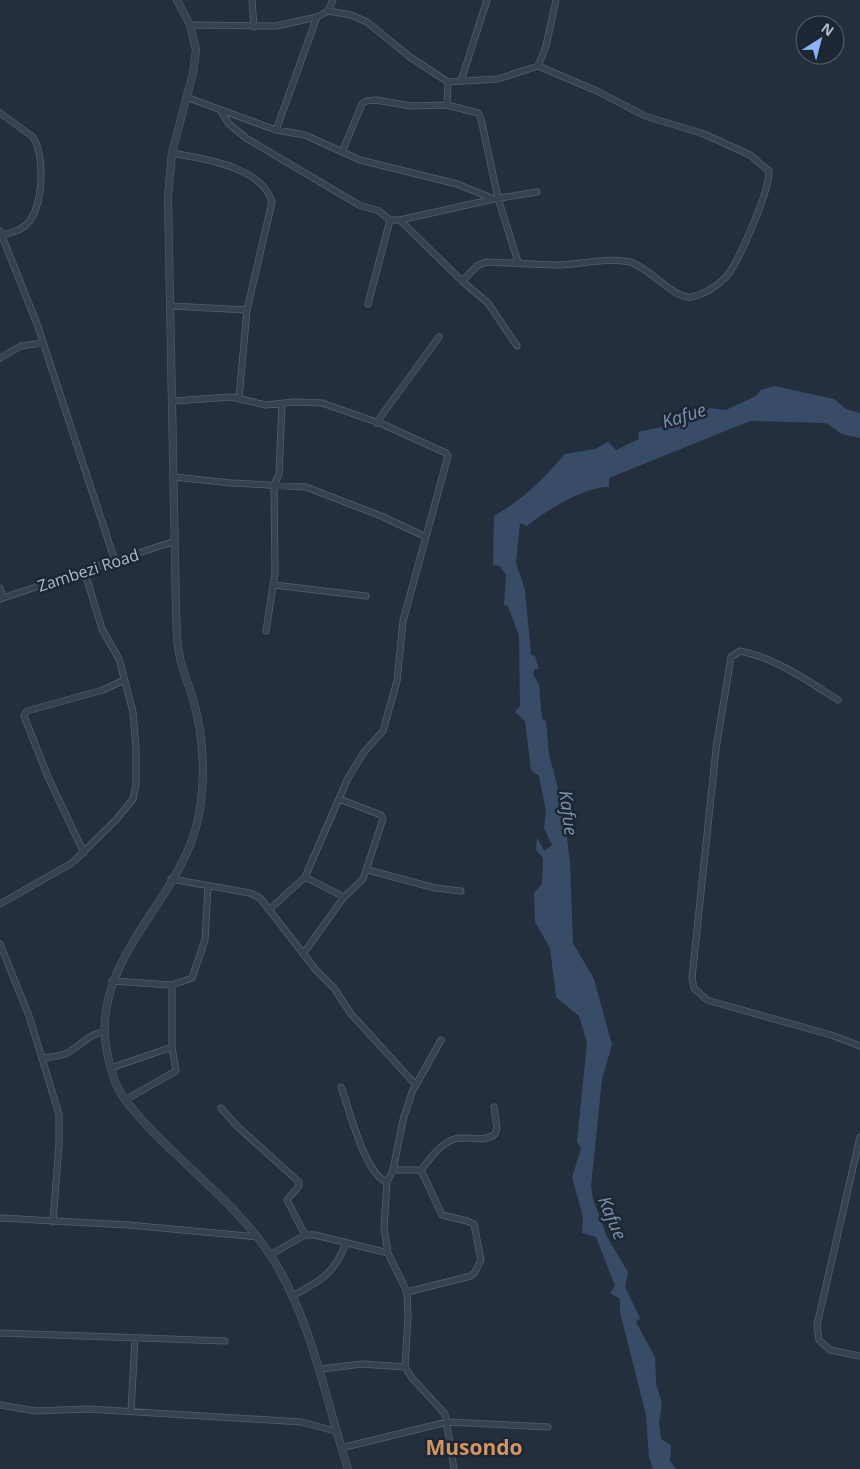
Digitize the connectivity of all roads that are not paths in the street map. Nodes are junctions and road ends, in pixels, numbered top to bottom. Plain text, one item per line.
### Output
1 (178, 0) edge
2 (252, 0) edge
3 (333, 0) edge
4 (488, 0) edge
5 (556, 0) edge
6 (328, 11) junction
7 (317, 17) junction
8 (190, 25) junction
9 (254, 27) junction
10 (538, 66) junction
11 (461, 81) junction
12 (448, 82) junction
13 (186, 97) junction
14 (447, 105) junction
15 (220, 110) junction
16 (0, 114) edge
17 (276, 130) junction
18 (342, 152) junction
19 (172, 153) junction
20 (537, 192) dead end
21 (496, 198) junction
22 (390, 220) junction
23 (400, 220) junction
24 (1, 233) edge
25 (518, 262) junction
26 (462, 281) junction
27 (368, 304) dead end
28 (172, 306) junction
29 (247, 310) junction
30 (438, 337) dead end
31 (43, 343) junction
32 (517, 346) dead end
33 (0, 358) edge
34 (239, 398) junction
35 (173, 401) junction
36 (282, 404) junction
37 (376, 422) junction
38 (174, 477) junction
39 (274, 485) junction
40 (424, 536) junction
41 (175, 541) junction
42 (115, 561) junction
43 (84, 570) junction
44 (274, 585) junction
45 (0, 588) edge
46 (366, 596) dead end
47 (2, 599) edge
48 (266, 631) dead end
49 (124, 680) junction
50 (838, 700) dead end
51 (339, 799) junction
52 (84, 853) junction
53 (368, 870) junction
54 (305, 877) junction
55 (171, 879) junction
56 (208, 887) junction
57 (461, 891) dead end
58 (344, 897) junction
59 (0, 904) edge
60 (271, 908) junction
61 (0, 944) edge
62 (303, 954) junction
63 (112, 982) junction
64 (172, 985) junction
65 (104, 1030) junction
66 (441, 1040) dead end
67 (860, 1046) edge
68 (172, 1047) junction
69 (43, 1057) junction
70 (111, 1068) junction
71 (415, 1084) junction
72 (341, 1087) dead end
73 (125, 1100) junction
74 (494, 1107) dead end
75 (221, 1108) dead end
76 (860, 1138) edge
77 (393, 1170) junction
78 (421, 1170) junction
79 (387, 1182) junction
80 (0, 1218) edge
81 (53, 1222) junction
82 (305, 1235) junction
83 (258, 1237) junction
84 (346, 1242) junction
85 (388, 1252) junction
86 (270, 1255) junction
87 (407, 1292) junction
88 (292, 1296) junction
89 (0, 1333) edge
90 (135, 1339) junction
91 (225, 1341) dead end
92 (860, 1356) edge
93 (405, 1367) junction
94 (320, 1369) junction
95 (0, 1405) edge
96 (131, 1411) junction
97 (447, 1422) junction
98 (548, 1427) dead end
99 (338, 1432) junction
100 (341, 1448) junction
101 (348, 1469) edge
102 (454, 1469) edge

1 - 8 street
2 - 9 street
3 - 6 street
4 - 11 street
5 - 10 street
6 - 7 street
6 - 12 street
7 - 9 street
7 - 17 street
8 - 9 street
8 - 13 street
10 - 11 street
10 - 25 street
11 - 12 street
12 - 14 street
13 - 15 street
13 - 19 street
14 - 18 street
14 - 21 street
15 - 17 street
15 - 22 street
16 - 24 street
17 - 18 street
18 - 21 street
19 - 28 street
19 - 29 street
20 - 21 street
21 - 23 street
21 - 25 street
22 - 23 street
22 - 27 street
23 - 26 street
24 - 31 street
25 - 26 street
26 - 32 street
28 - 29 street
28 - 35 street
29 - 34 street
30 - 37 street
31 - 33 street
31 - 42 street
34 - 35 street
34 - 36 street
35 - 38 street
36 - 37 street
36 - 39 street
37 - 40 street
38 - 39 street
38 - 41 street
39 - 40 street
39 - 44 street
40 - 51 street
41 - 42 street, Zambezi Road
41 - 55 street
42 - 43 street, Zambezi Road
43 - 47 street, Zambezi Road
43 - 49 street
44 - 46 street
44 - 48 street
45 - 47 street
49 - 52 street
49 - 52 street
50 - 67 street
51 - 53 street
51 - 54 street
52 - 59 street
53 - 57 street
53 - 58 street
54 - 58 street
54 - 60 street
55 - 56 street
55 - 63 street
56 - 60 street
56 - 64 street
58 - 62 street
60 - 62 street
61 - 69 street
62 - 71 street
63 - 64 street
63 - 65 street
64 - 68 street
65 - 69 street
65 - 70 street
66 - 71 street
68 - 70 street
68 - 73 street
69 - 81 street
70 - 73 street
71 - 77 street
72 - 79 street
73 - 83 street
74 - 78 street
75 - 82 street
76 - 92 street
77 - 78 street
77 - 79 street
78 - 87 street
79 - 85 street
80 - 81 street
81 - 83 street
82 - 84 street
82 - 86 street
83 - 86 street
84 - 85 street
84 - 88 street
85 - 87 street
86 - 88 street
87 - 93 street
88 - 94 street
89 - 90 street
90 - 91 street
90 - 96 street
93 - 94 street
93 - 97 street
94 - 99 street
95 - 96 street
96 - 99 street
97 - 98 street
97 - 100 street
97 - 102 street
99 - 100 street
100 - 101 street

